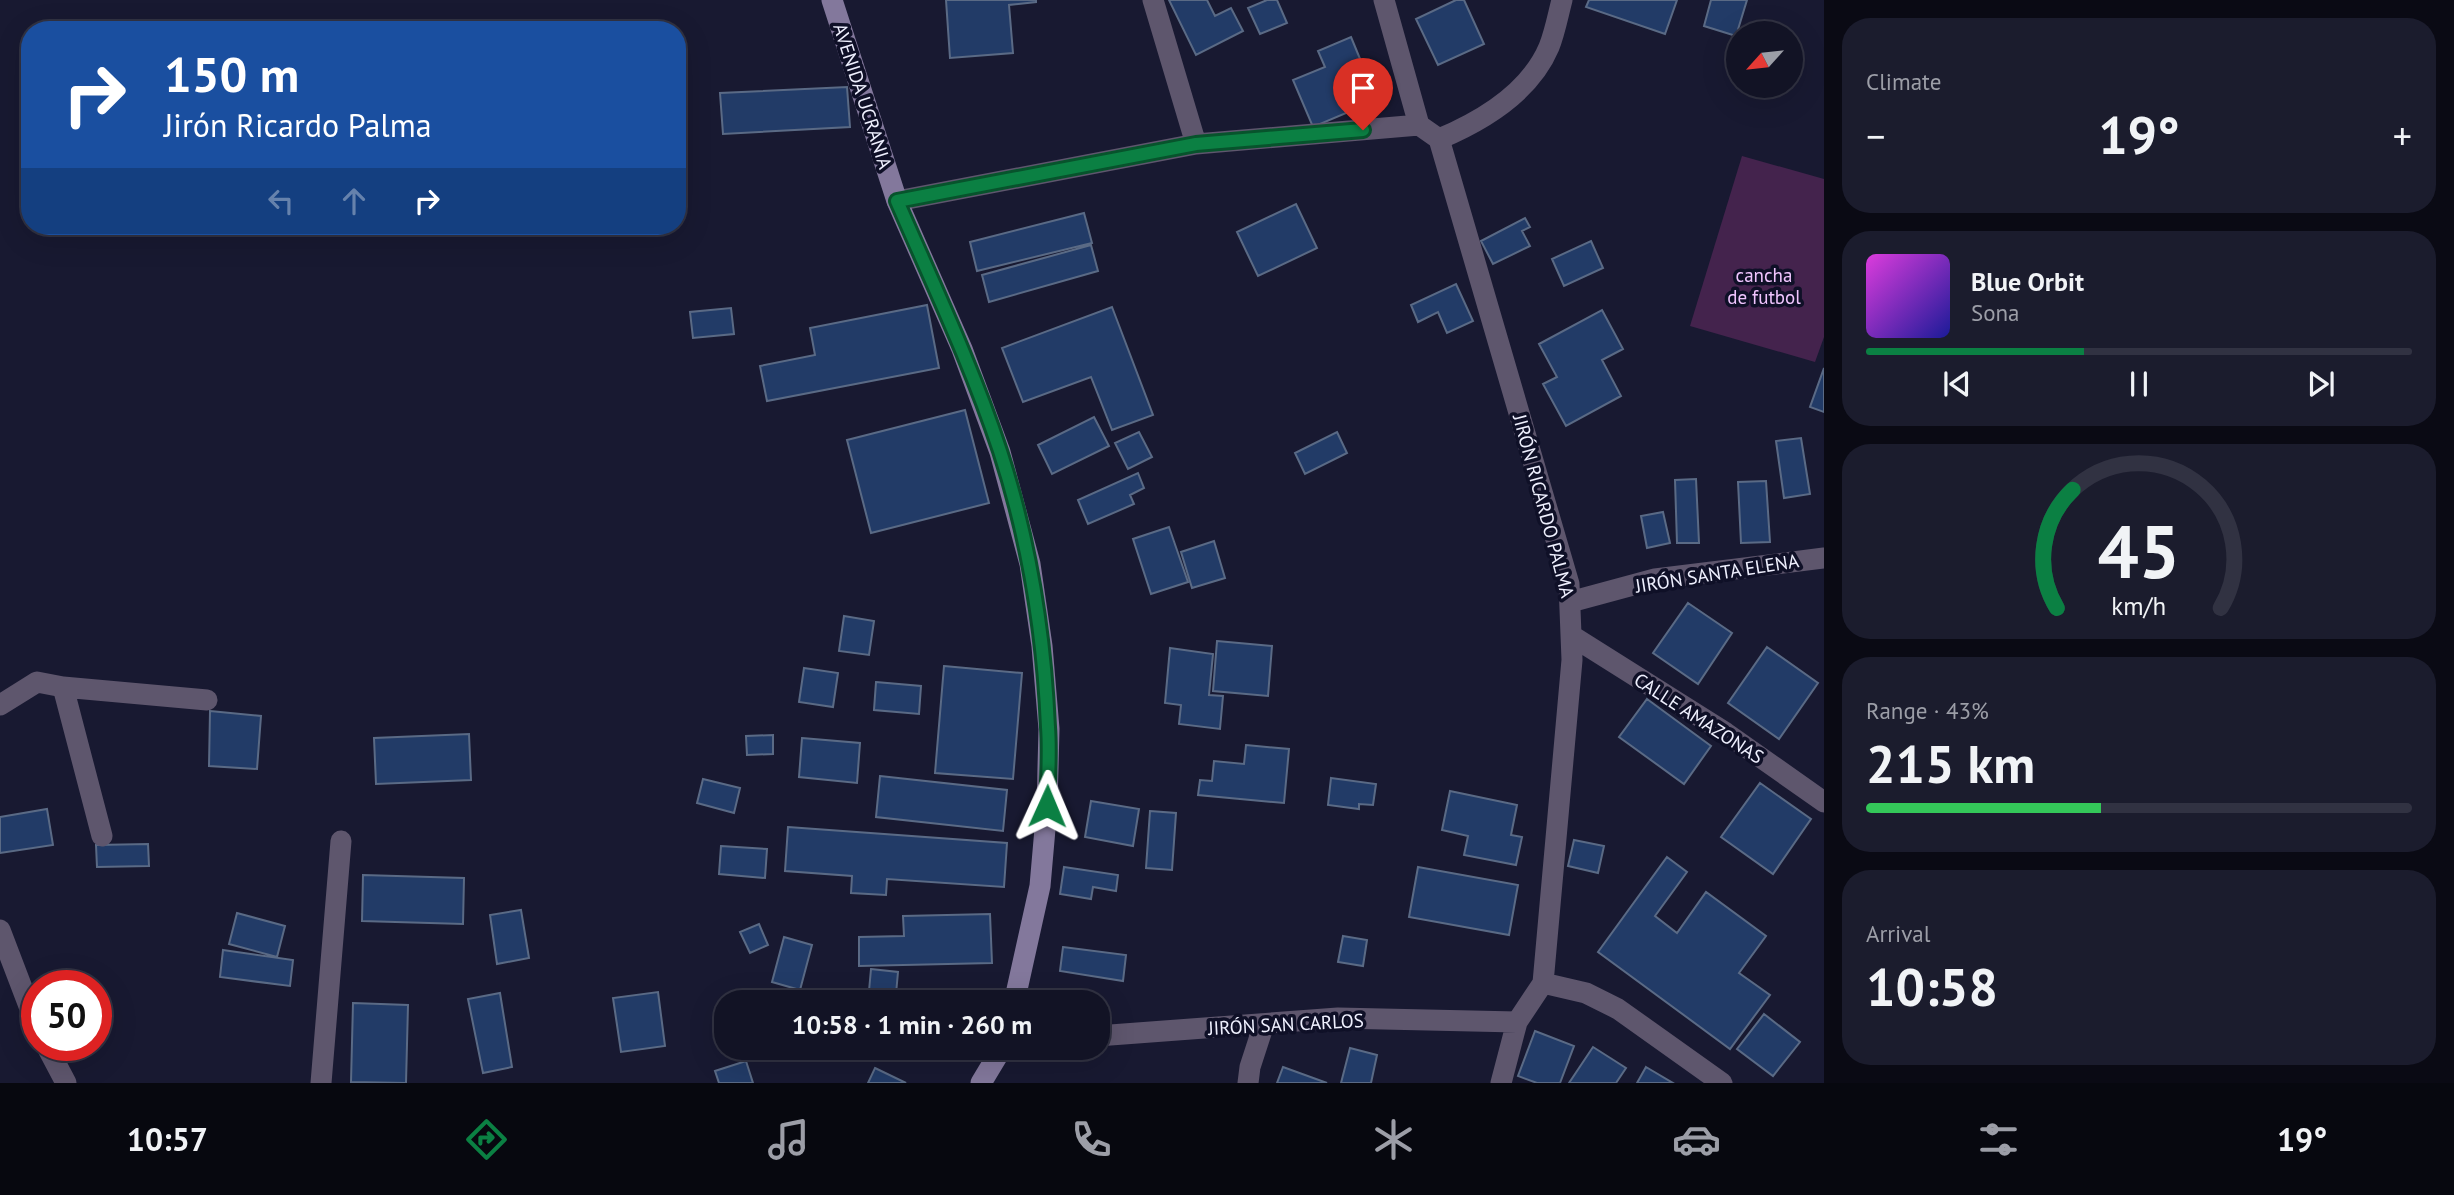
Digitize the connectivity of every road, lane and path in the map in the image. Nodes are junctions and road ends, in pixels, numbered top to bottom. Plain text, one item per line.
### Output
1 (832, 0) edge
2 (1153, 0) edge
3 (1384, 0) edge
4 (1562, 0) edge
5 (1419, 125) junction
6 (1439, 139) junction
7 (1196, 144) junction
8 (897, 201) junction
9 (1824, 558) edge
10 (1570, 602) junction
11 (1572, 636) junction
12 (63, 687) junction
13 (207, 700) dead end
14 (0, 705) edge
15 (1824, 802) edge
16 (102, 836) dead end
17 (341, 841) dead end
18 (0, 930) edge
19 (1543, 983) junction
20 (21, 985) edge
21 (1017, 990) edge
22 (1517, 1022) junction
23 (1264, 1024) junction
24 (1110, 1035) edge
25 (995, 1060) edge
26 (54, 1061) edge
27 (66, 1083) edge
28 (321, 1083) edge
29 (981, 1083) edge
30 (1248, 1083) edge
31 (1500, 1083) edge
32 (1722, 1083) edge

1 - 8 main road, AVENIDA UCRANIA
2 - 7 street
3 - 5 street
4 - 6 street
5 - 6 street
5 - 7 street
6 - 10 street, JIRÓN RICARDO PALMA
7 - 8 street
8 - 21 main road, AVENIDA UCRANIA
9 - 10 street, JIRÓN SANTA ELENA
10 - 11 street, JIRÓN RICARDO PALMA
11 - 15 street, CALLE AMAZONAS
11 - 19 street, JIRÓN RICARDO PALMA
12 - 13 street
12 - 14 street
12 - 16 street
17 - 28 street
18 - 20 street
19 - 22 street, JIRÓN RICARDO PALMA
19 - 32 street
22 - 23 street, JIRÓN SAN CARLOS
22 - 31 street, JIRÓN RICARDO PALMA
23 - 24 street, JIRÓN SAN CARLOS
23 - 30 street
25 - 29 main road
26 - 27 street

